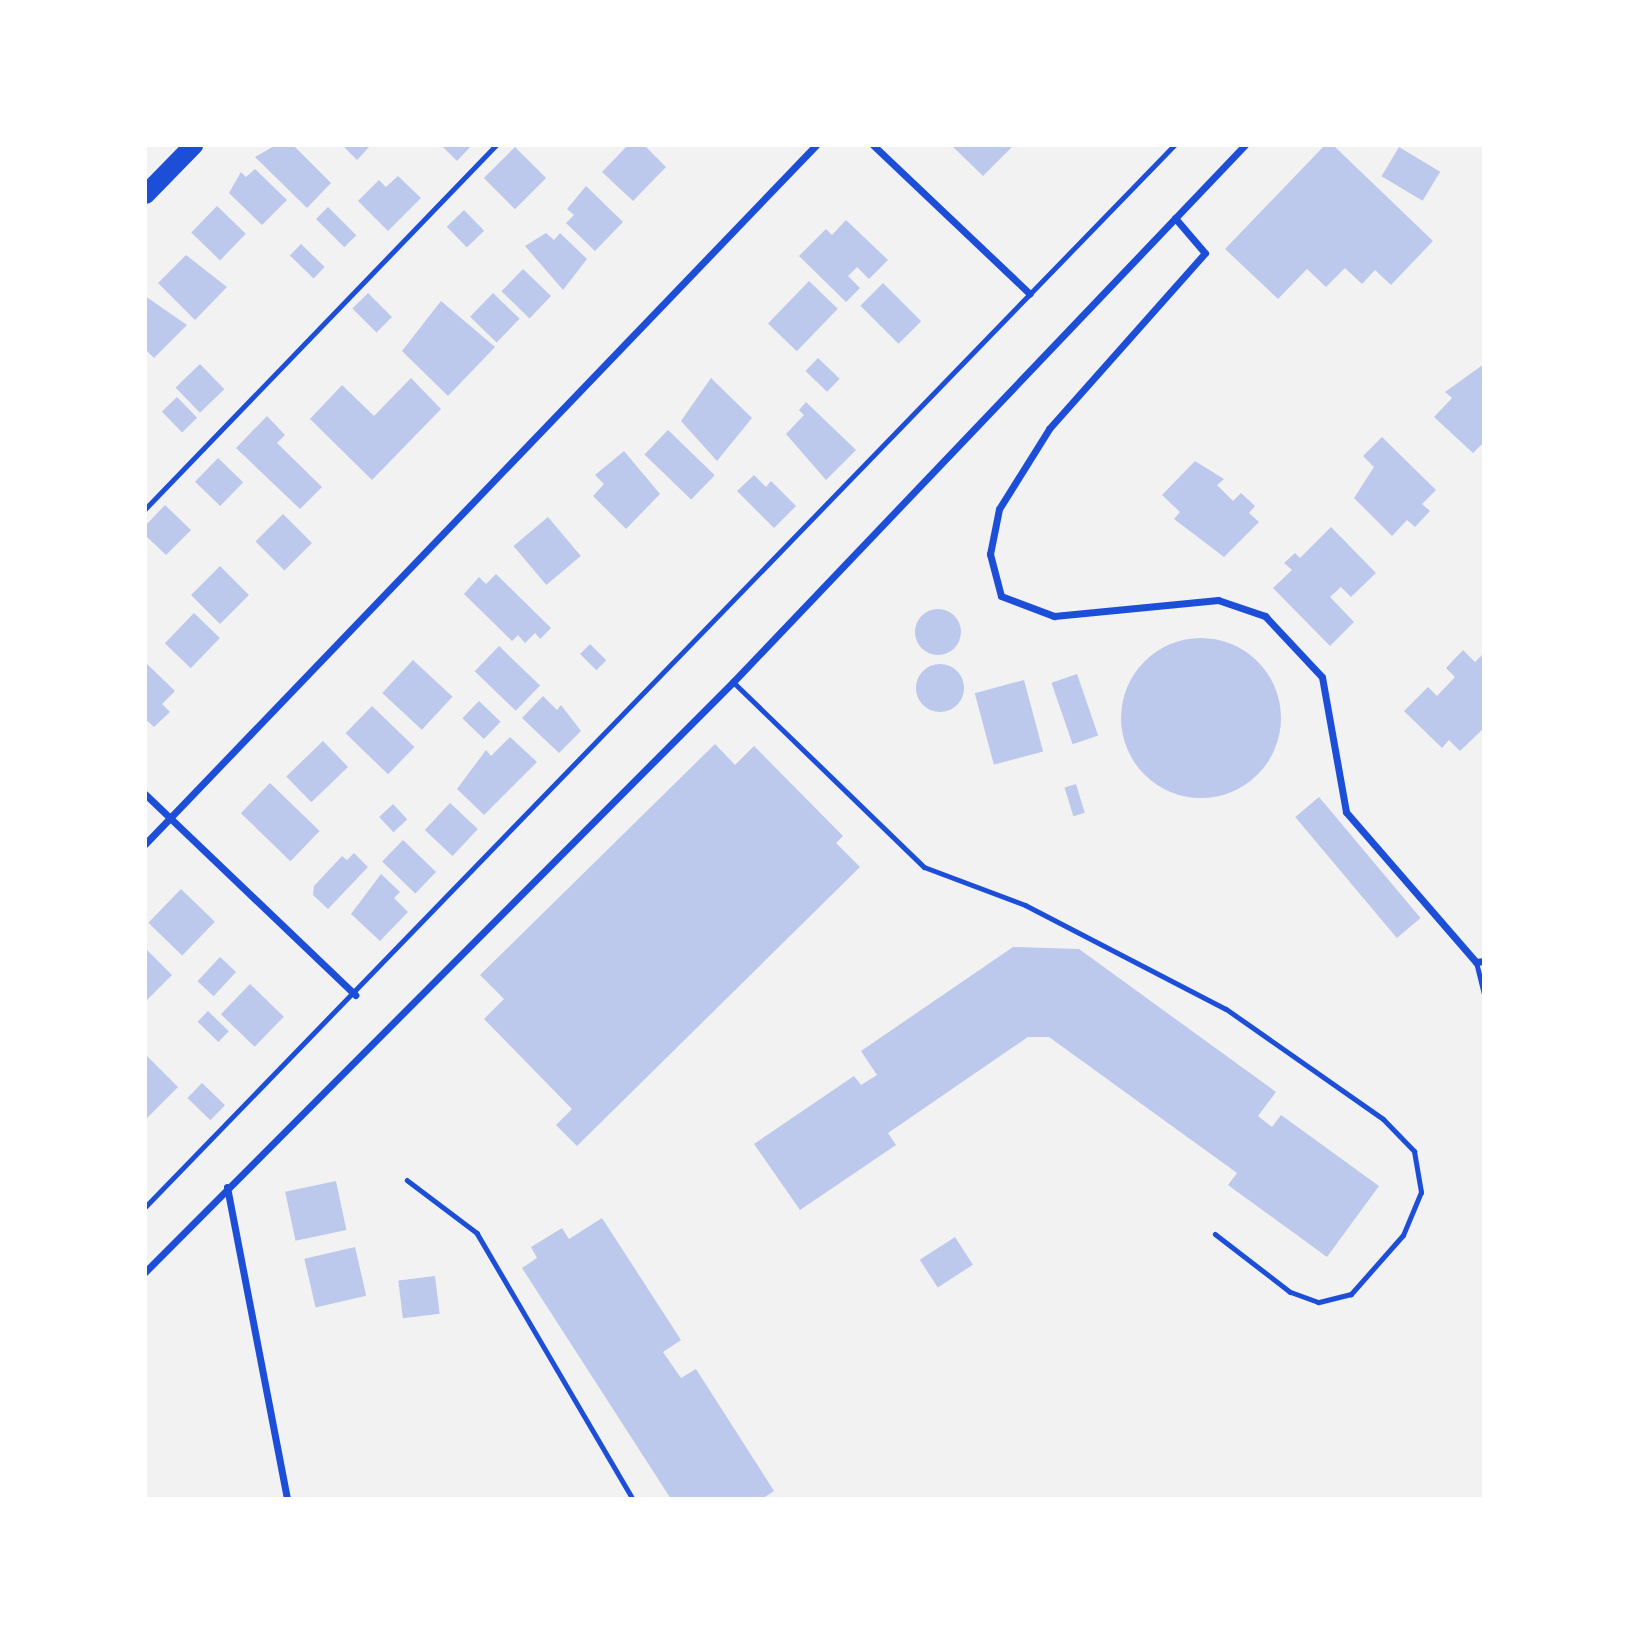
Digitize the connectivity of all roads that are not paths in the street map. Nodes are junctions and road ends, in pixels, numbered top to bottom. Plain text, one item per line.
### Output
1 (192, 145) edge
2 (496, 145) edge
3 (816, 145) edge
4 (873, 145) edge
5 (1174, 145) edge
6 (1245, 145) edge
7 (145, 194) edge
8 (1175, 218) junction
9 (1031, 294) junction
10 (145, 509) edge
11 (733, 682) junction
12 (145, 794) edge
13 (171, 818) junction
14 (145, 844) edge
15 (1480, 962) edge
16 (1484, 993) edge
17 (355, 995) junction
18 (227, 1187) junction
19 (145, 1208) edge
20 (1214, 1234) dead end
21 (145, 1272) edge
22 (287, 1499) edge

1 - 7 highway
2 - 10 lane
3 - 13 street
4 - 9 street
5 - 9 lane
6 - 8 street
8 - 11 street
8 - 15 street
9 - 17 lane
11 - 18 street
11 - 20 lane
12 - 13 street
13 - 14 street
13 - 17 street
15 - 16 lane
17 - 19 lane
18 - 21 street
18 - 22 street

